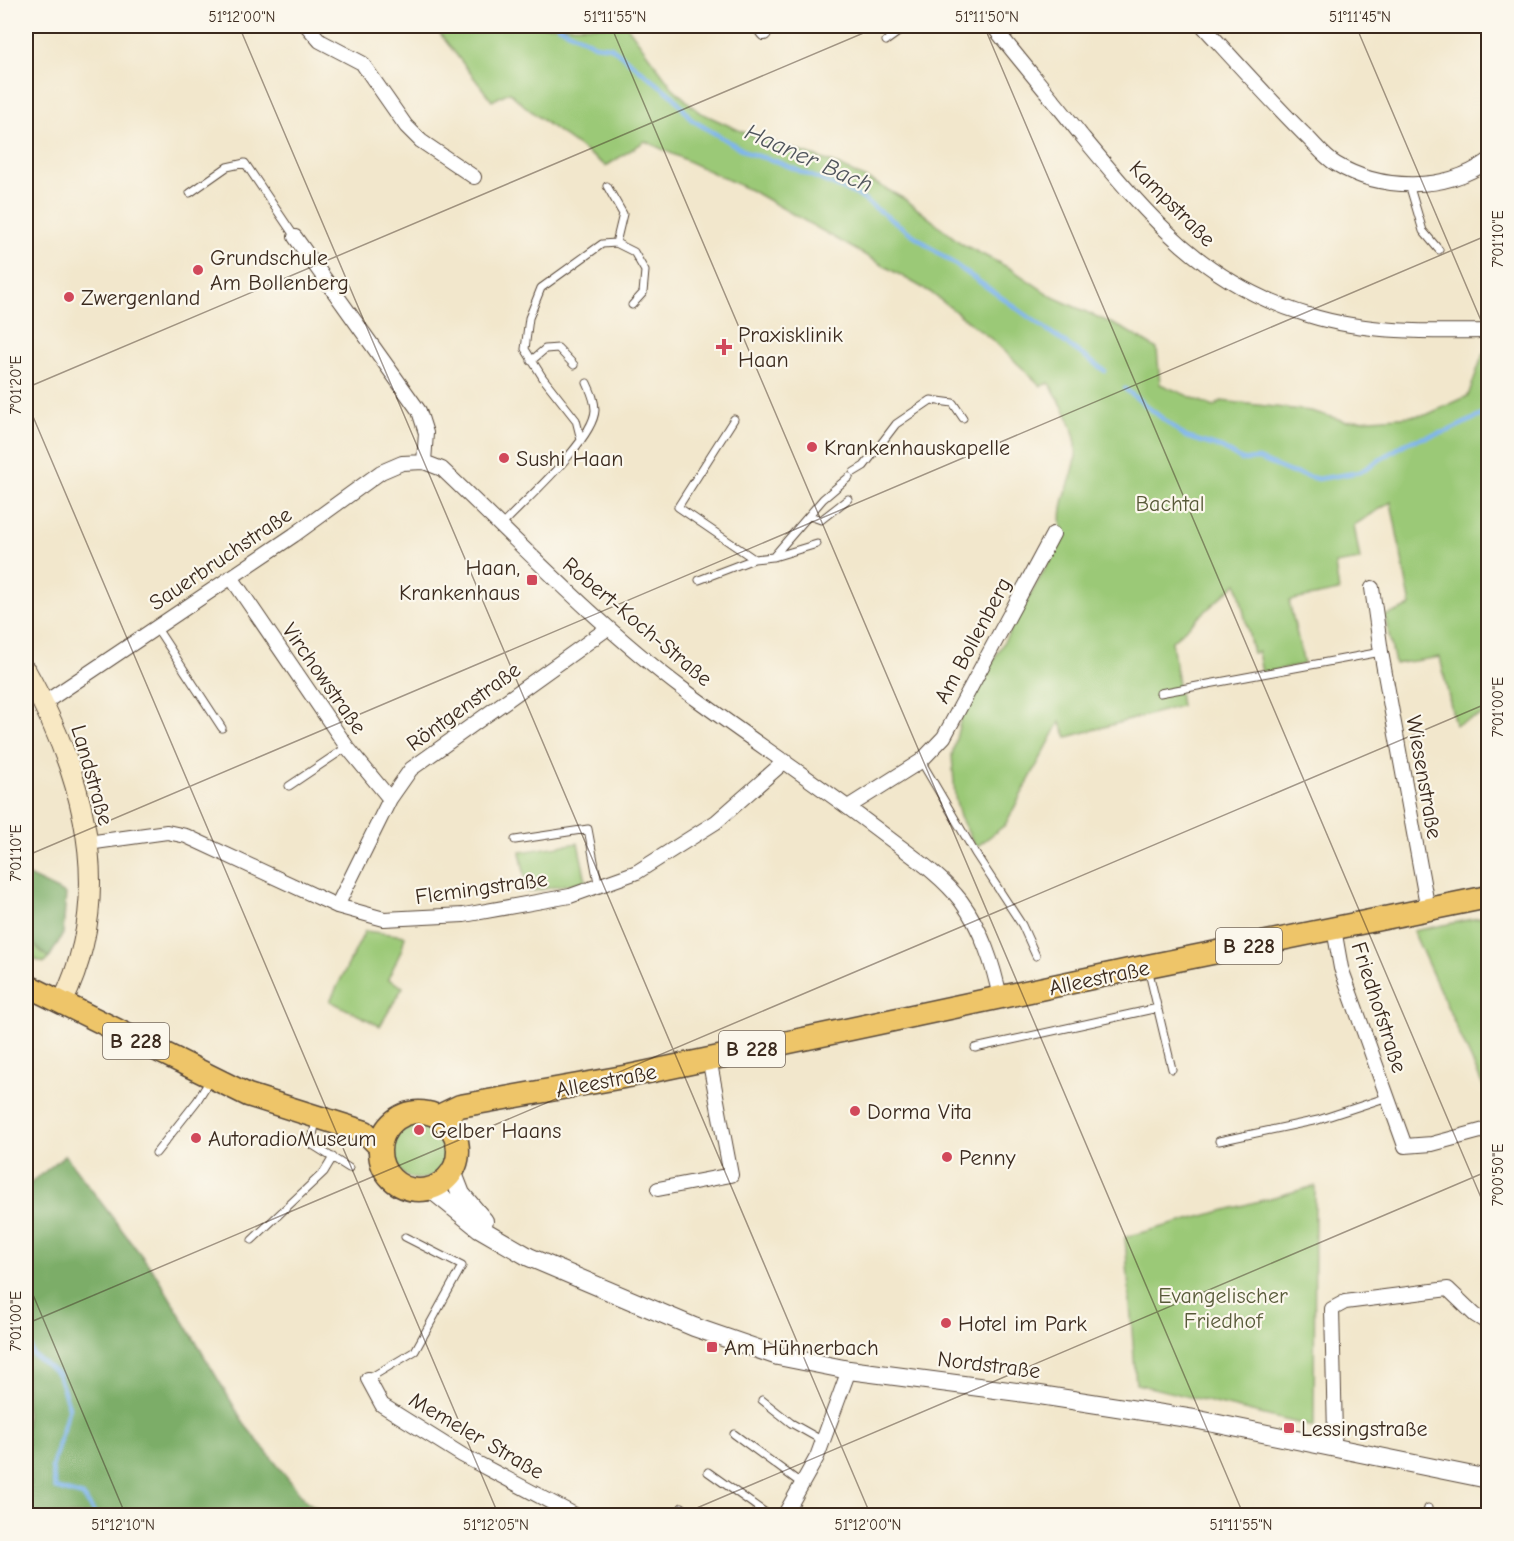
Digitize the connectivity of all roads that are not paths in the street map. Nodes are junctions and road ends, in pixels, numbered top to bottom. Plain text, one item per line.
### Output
1 (307, 26) edge
2 (907, 26) edge
3 (993, 26) edge
4 (1203, 26) edge
5 (886, 40) dead end
6 (1488, 161) edge
7 (474, 177) dead end
8 (1409, 184) junction
9 (607, 186) dead end
10 (190, 193) dead end
11 (295, 237) joint
12 (616, 243) junction
13 (1438, 250) dead end
14 (632, 305) dead end
15 (1488, 331) edge
16 (531, 361) junction
17 (574, 365) dead end
18 (587, 383) dead end
19 (963, 418) dead end
20 (734, 419) dead end
21 (581, 440) junction
22 (424, 462) junction
23 (848, 500) dead end
24 (810, 516) junction
25 (501, 526) junction
26 (1053, 534) dead end
27 (817, 544) dead end
28 (773, 557) junction
29 (754, 559) junction
30 (231, 577) junction
31 (699, 580) dead end
32 (1372, 588) dead end
33 (156, 627) junction
34 (608, 628) junction
35 (1381, 652) junction
36 (26, 671) edge
37 (1160, 693) dead end
38 (44, 703) junction
39 (222, 728) dead end
40 (347, 747) junction
41 (784, 761) junction
42 (921, 761) junction
43 (289, 786) dead end
44 (390, 798) junction
45 (848, 807) junction
46 (515, 840) dead end
47 (88, 843) junction
48 (599, 888) junction
49 (1488, 897) edge
50 (337, 906) junction
51 (1428, 910) junction
52 (1334, 929) junction
53 (1036, 956) dead end
54 (1148, 966) junction
55 (26, 985) edge
56 (1000, 998) junction
57 (62, 1003) junction
58 (1158, 1008) junction
59 (975, 1048) dead end
60 (709, 1058) junction
61 (1172, 1069) dead end
62 (211, 1078) junction
63 (1388, 1097) junction
64 (503, 1100) junction
65 (317, 1115) junction
66 (439, 1116) junction
67 (395, 1119) junction
68 (1488, 1129) edge
69 (456, 1139) junction
70 (1219, 1141) dead end
71 (380, 1147) junction
72 (156, 1153) dead end
73 (333, 1157) junction
74 (349, 1168) dead end
75 (452, 1172) junction
76 (431, 1189) junction
77 (658, 1189) dead end
78 (405, 1237) dead end
79 (252, 1240) dead end
80 (501, 1241) junction
81 (1488, 1323) edge
82 (849, 1370) junction
83 (368, 1379) joint
84 (762, 1400) dead end
85 (734, 1434) dead end
86 (823, 1441) junction
87 (1332, 1448) junction
88 (708, 1472) dead end
89 (1488, 1479) edge
90 (802, 1484) junction
91 (682, 1507) dead end
92 (577, 1515) edge
93 (693, 1515) edge
94 (770, 1515) edge
95 (784, 1515) edge

1 - 7 street
2 - 5 lane
3 - 15 street, Kampstraße
4 - 8 street
6 - 8 street
8 - 13 lane
9 - 12 lane
10 - 11 lane
11 - 22 street
12 - 14 lane
12 - 16 lane
16 - 17 lane
16 - 21 lane
18 - 21 lane
19 - 24 lane
20 - 29 lane
21 - 25 lane
22 - 25 street, Robert-Koch-Straße
22 - 30 street, Sauerbruchstraße
23 - 24 lane
24 - 28 lane
25 - 34 street, Robert-Koch-Straße
26 - 42 street, Am Bollenberg
27 - 28 lane
28 - 29 lane
29 - 31 lane
30 - 33 street, Sauerbruchstraße
30 - 40 street, Virchowstraße
32 - 35 street, Wiesenstraße
33 - 38 street, Sauerbruchstraße
33 - 39 lane
34 - 41 street, Robert-Koch-Straße
34 - 44 street, Röntgenstraße
35 - 37 lane
35 - 51 street, Wiesenstraße
36 - 38 main road, Landstraße
38 - 47 main road, Landstraße
40 - 43 lane
40 - 44 street, Virchowstraße
41 - 45 street, Robert-Koch-Straße
41 - 48 street, Flemingstraße
42 - 45 street, Am Bollenberg
42 - 53 lane
44 - 50 street, Röntgenstraße
45 - 56 street, Robert-Koch-Straße
46 - 48 lane
47 - 50 street, Flemingstraße
47 - 57 main road, Landstraße
48 - 50 street, Flemingstraße
49 - 51 main road, Alleestraße / B 228
51 - 52 main road, Alleestraße / B 228
52 - 54 main road, Alleestraße / B 228
52 - 63 street, Friedhofstraße
54 - 56 main road, Alleestraße / B 228
54 - 58 lane
55 - 57 main road, B 228
56 - 60 main road, Alleestraße / B 228
57 - 62 main road, B 228
58 - 59 lane
58 - 61 lane
60 - 64 main road, Alleestraße / B 228
60 - 77 street
62 - 65 main road, B 228
62 - 72 lane
63 - 68 street, Friedhofstraße
63 - 70 lane, Friedhofstraße
64 - 66 main road, Alleestraße / B 228
64 - 69 main road, Alleestraße / B 228
65 - 67 main road, B 228
65 - 71 main road, B 228
65 - 73 lane
66 - 67 main road, B 228
66 - 69 main road
67 - 71 main road
69 - 75 main road
71 - 76 main road
73 - 74 lane
73 - 79 lane
75 - 76 main road
75 - 80 street, Nordstraße
76 - 80 street, Nordstraße
78 - 83 lane
80 - 82 street, Nordstraße
81 - 87 street
82 - 86 street
82 - 87 street, Nordstraße
83 - 92 street, Memeler Straße
84 - 86 lane
85 - 90 lane
86 - 90 street
87 - 89 street, Nordstraße
88 - 94 lane
90 - 95 street
91 - 93 lane

